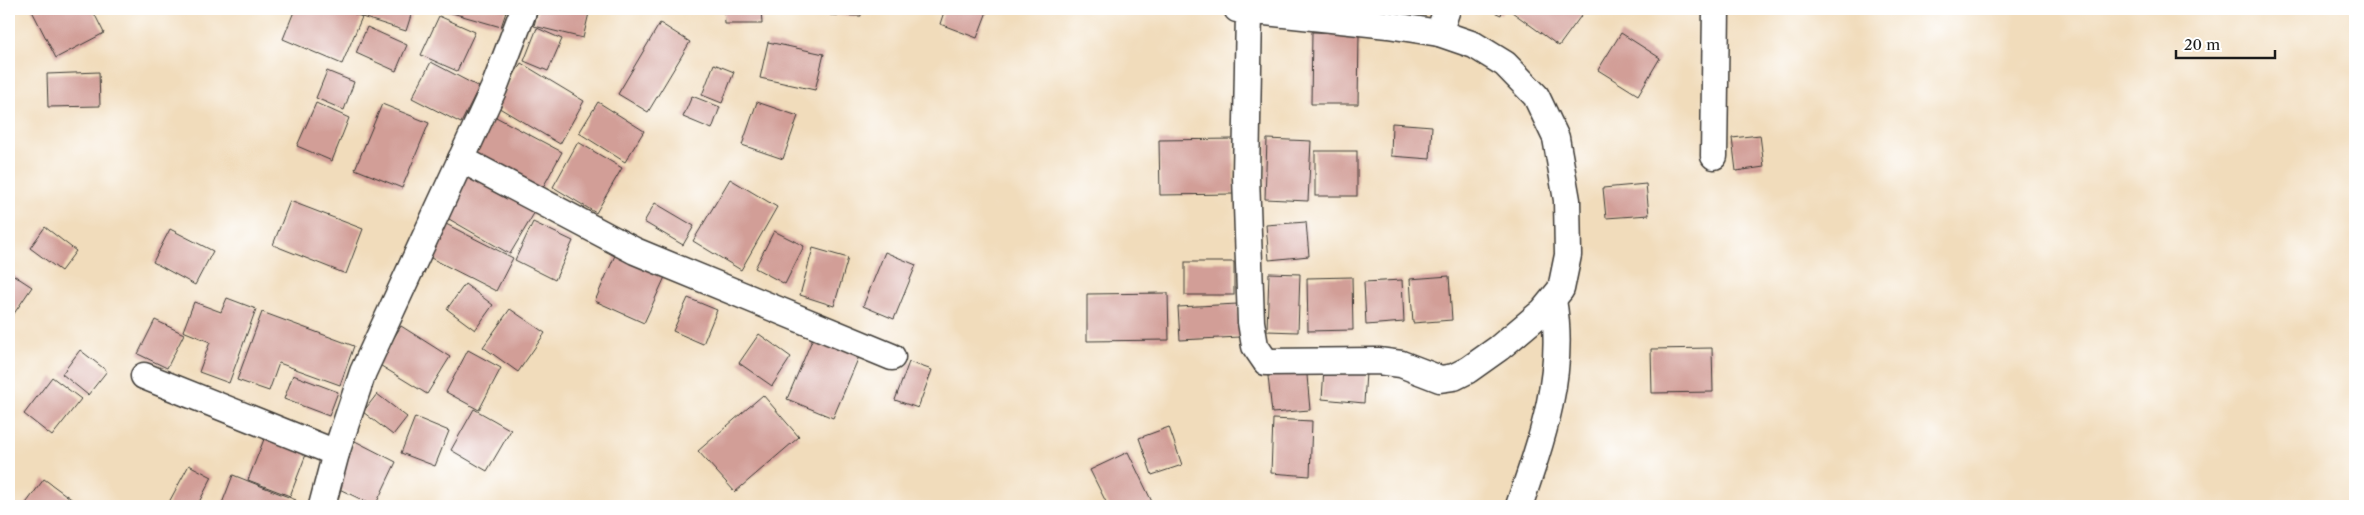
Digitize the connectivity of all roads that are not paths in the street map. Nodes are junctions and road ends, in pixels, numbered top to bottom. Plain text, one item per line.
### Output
1 (524, 9) edge
2 (1447, 9) edge
3 (1716, 9) edge
4 (1243, 10) edge
5 (1438, 34) junction
6 (1714, 156) dead end
7 (461, 159) junction
8 (1553, 300) junction
9 (892, 357) dead end
10 (144, 376) dead end
11 (336, 453) junction
12 (322, 506) edge
13 (1519, 506) edge

1 - 7 street
2 - 5 street
3 - 6 street
4 - 5 street
4 - 8 street
5 - 8 street
7 - 9 street
7 - 11 street
8 - 13 street
10 - 11 street
11 - 12 street

